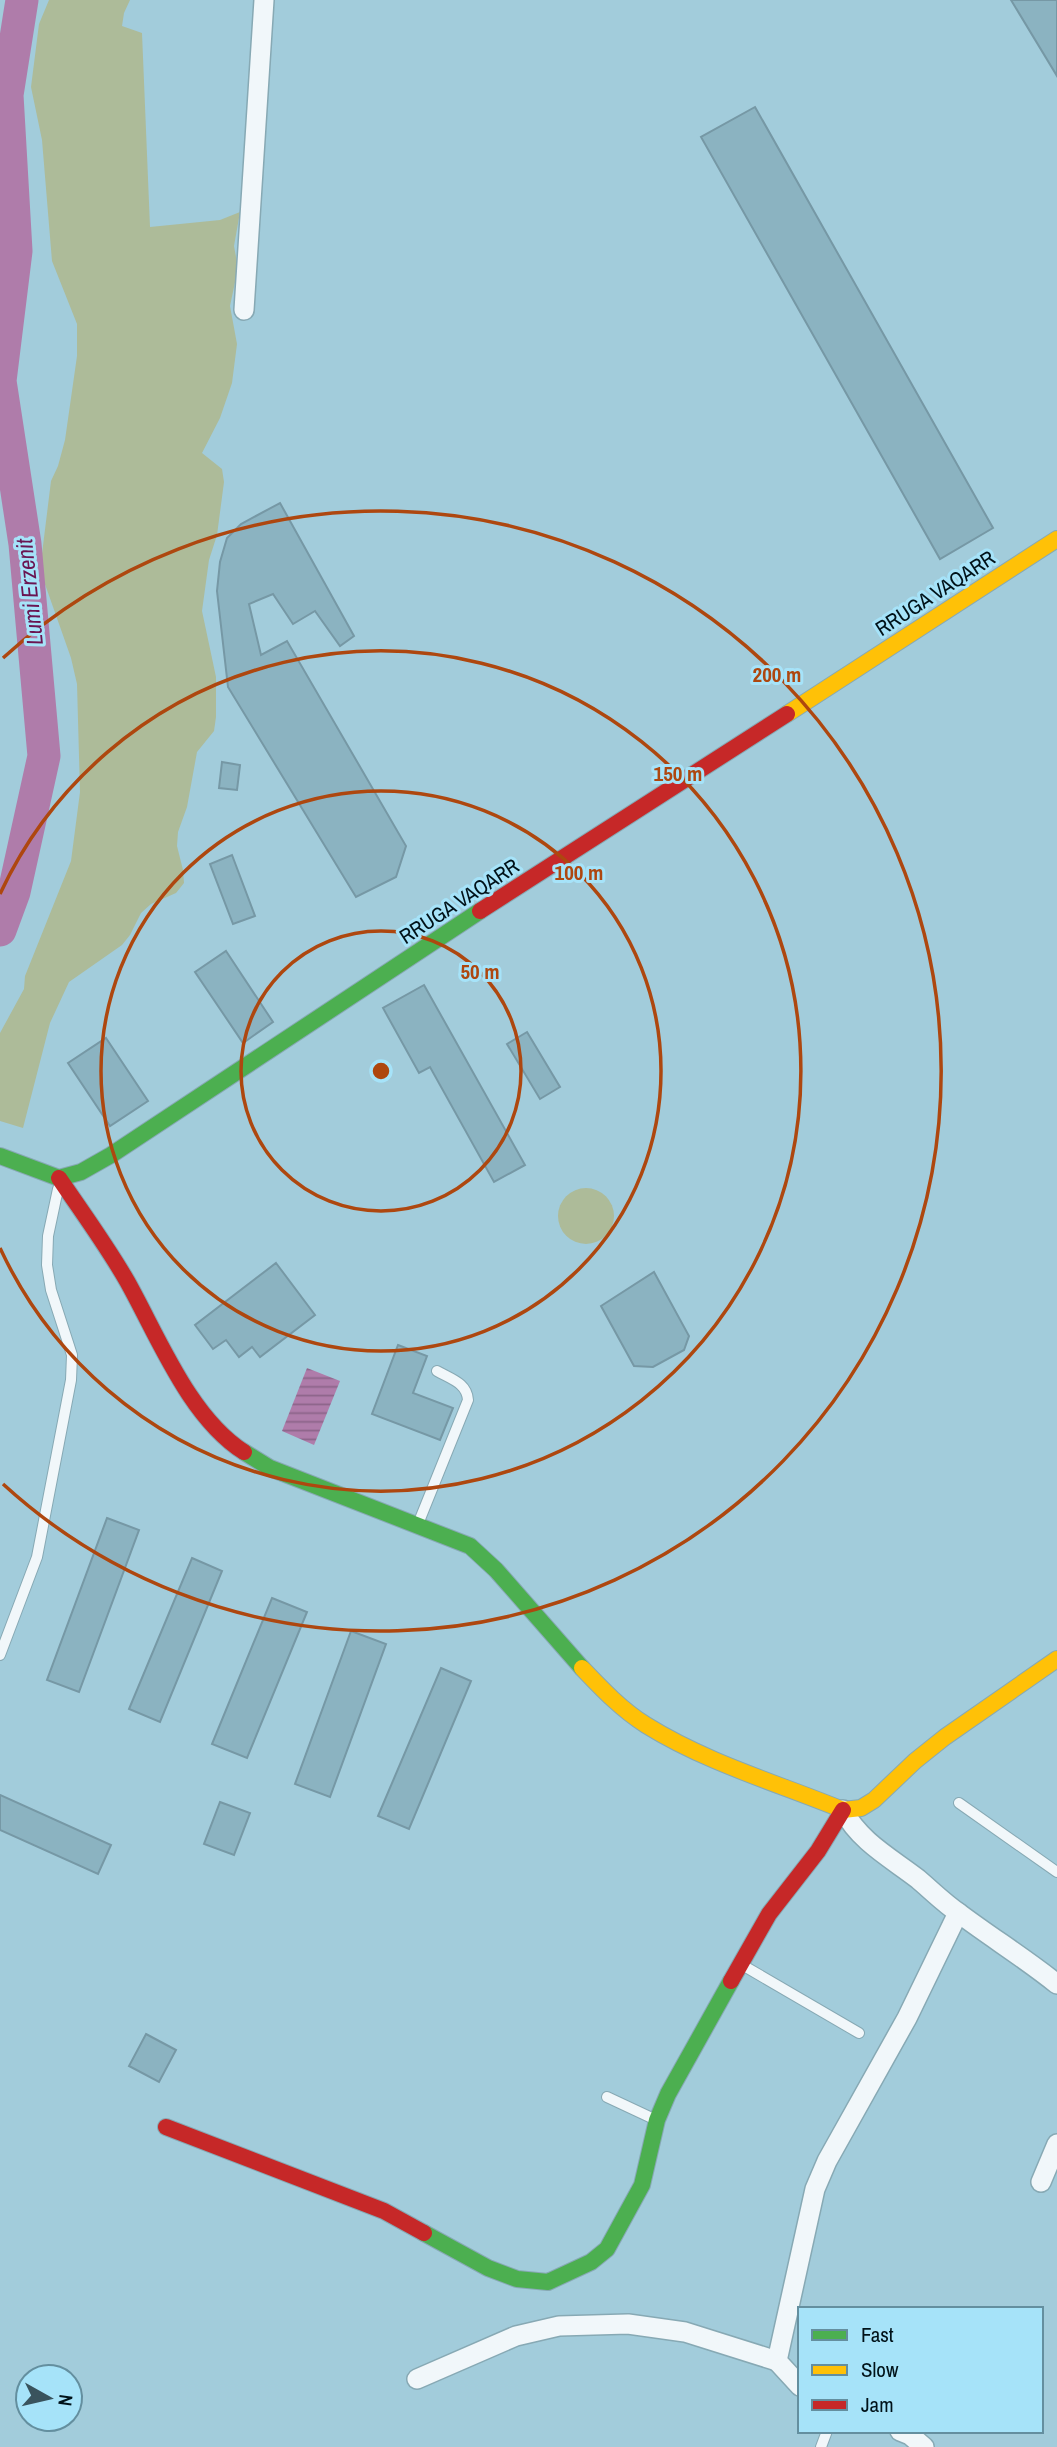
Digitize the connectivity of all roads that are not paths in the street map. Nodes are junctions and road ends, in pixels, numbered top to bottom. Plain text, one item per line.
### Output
1 (264, 0) edge
2 (244, 310) dead end
3 (1057, 539) edge
4 (0, 1156) edge
5 (59, 1178) junction
6 (437, 1371) dead end
7 (417, 1525) junction
8 (0, 1655) edge
9 (1057, 1659) edge
10 (959, 1803) dead end
11 (843, 1810) junction
12 (1057, 1872) edge
13 (958, 1913) junction
14 (741, 1964) junction
15 (1057, 1984) edge
16 (859, 2033) dead end
17 (607, 2096) dead end
18 (657, 2120) junction
19 (166, 2127) dead end
20 (1057, 2144) edge
21 (1041, 2182) dead end
22 (777, 2361) junction
23 (417, 2379) dead end
24 (798, 2384) edge
25 (905, 2433) edge
26 (924, 2447) edge

1 - 2 street
3 - 5 street, RRUGA VAQARR
4 - 5 street
5 - 7 street
5 - 8 lane
6 - 7 lane
7 - 11 street
9 - 11 street
10 - 12 lane
11 - 13 street
11 - 14 street
13 - 15 street
13 - 22 street
14 - 16 lane
14 - 18 street
17 - 18 lane
18 - 19 street
20 - 21 street
22 - 23 street
22 - 24 street
25 - 26 street

